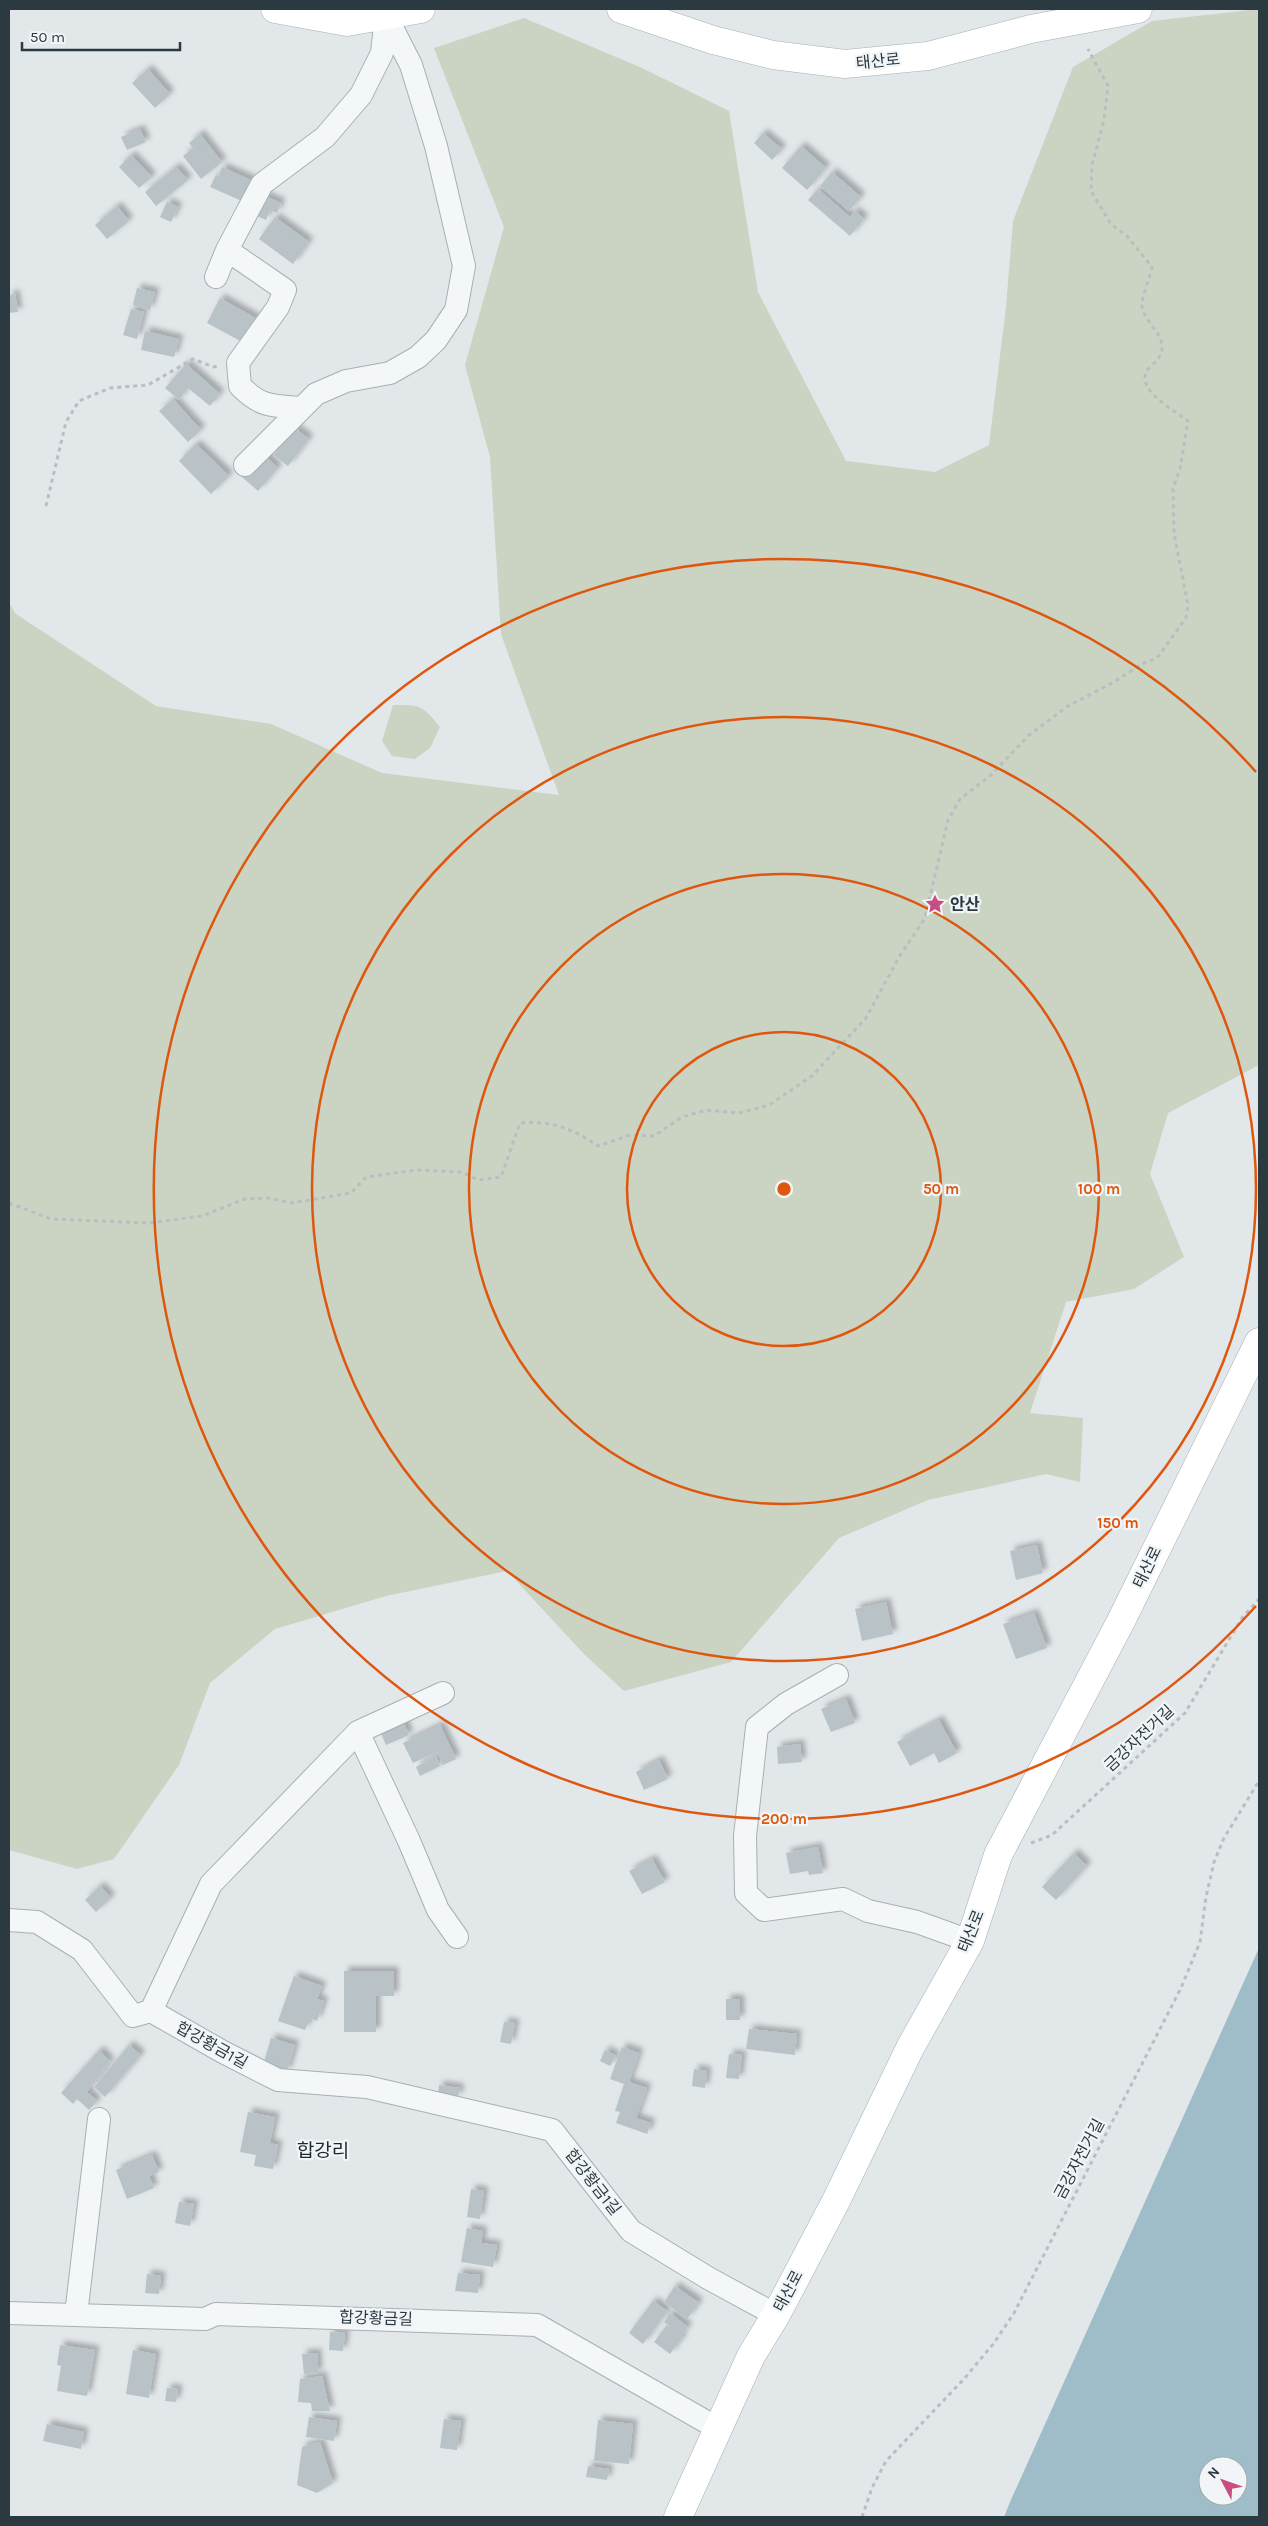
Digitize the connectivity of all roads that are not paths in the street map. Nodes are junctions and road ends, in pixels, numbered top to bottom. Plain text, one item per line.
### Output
1 (275, 9) edge
2 (421, 9) edge
3 (621, 9) edge
4 (1138, 9) edge
5 (386, 16) junction
6 (227, 250) junction
7 (216, 278) dead end
8 (300, 408) junction
9 (245, 465) dead end
10 (1259, 1342) edge
11 (838, 1675) dead end
12 (443, 1694) dead end
13 (358, 1732) junction
14 (9, 1920) edge
15 (457, 1937) dead end
16 (970, 1941) junction
17 (151, 2011) junction
18 (99, 2119) dead end
19 (9, 2313) edge
20 (76, 2315) junction
21 (776, 2315) junction
22 (717, 2428) junction
23 (678, 2517) edge

1 - 5 street
2 - 5 street
3 - 4 street, 태산로
5 - 6 street
5 - 8 street
6 - 7 street
6 - 8 street
8 - 9 street
10 - 16 street, 태산로
11 - 16 street
12 - 13 street
13 - 15 street
13 - 17 street
14 - 17 street
16 - 21 street, 태산로
17 - 21 street, 합강황금1길
18 - 20 street
19 - 20 street, 합강황금길
20 - 22 street, 합강황금길
21 - 22 street, 태산로
22 - 23 street, 태산로

